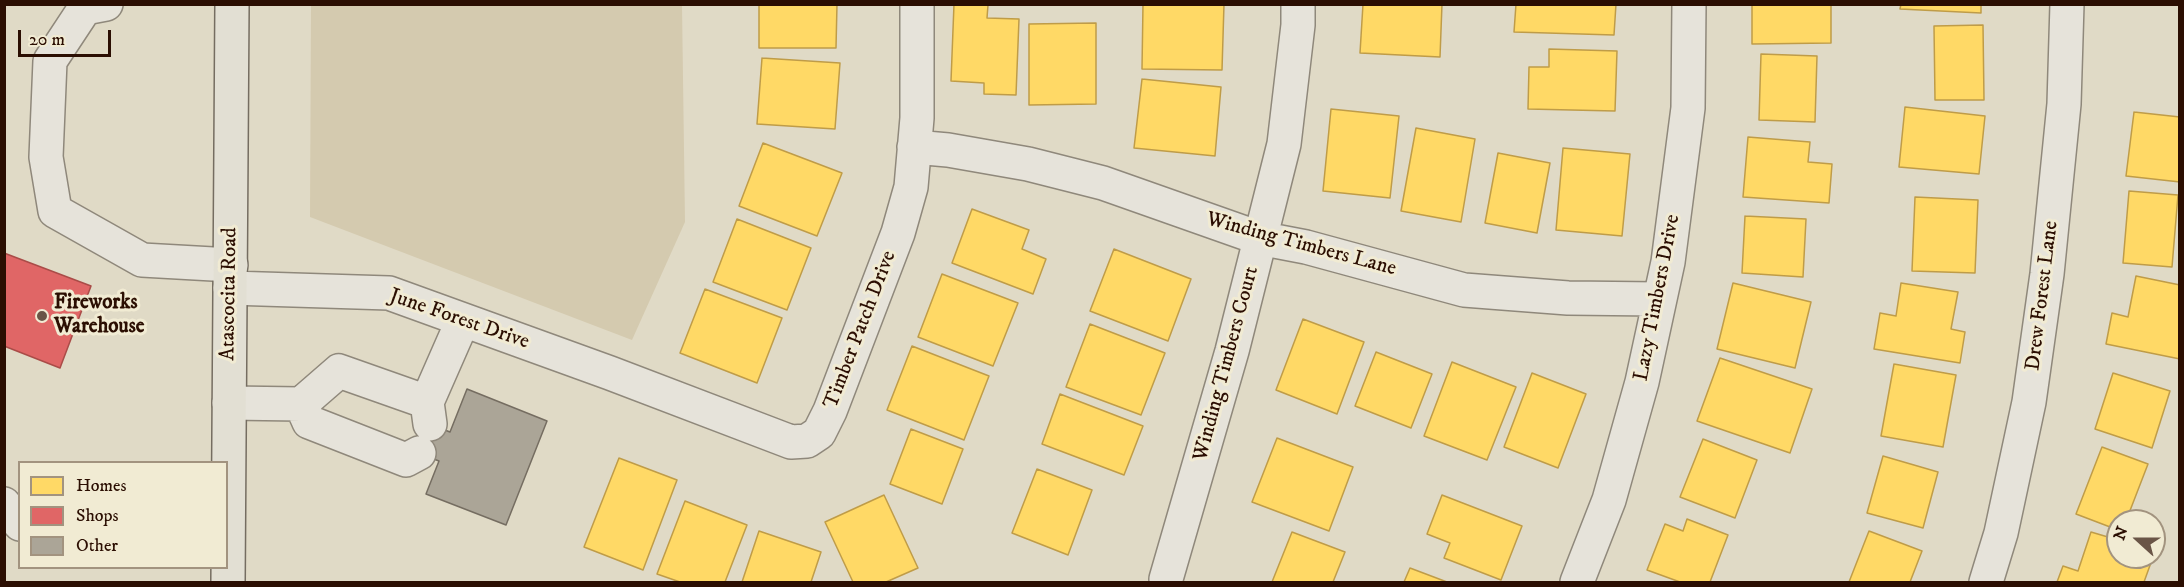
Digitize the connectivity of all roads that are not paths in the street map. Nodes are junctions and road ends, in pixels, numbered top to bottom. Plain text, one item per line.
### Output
1 (106, 4) edge
2 (232, 4) edge
3 (917, 4) edge
4 (1298, 4) edge
5 (1689, 4) edge
6 (2067, 4) edge
7 (914, 147) junction
8 (1259, 238) junction
9 (231, 277) junction
10 (1658, 299) junction
11 (463, 320) junction
12 (610, 373) joint
13 (229, 403) junction
14 (301, 404) junction
15 (425, 427) junction
16 (228, 482) edge
17 (4, 504) edge
18 (18, 522) edge
19 (1166, 579) dead end
20 (1577, 582) edge
21 (1986, 582) edge

1 - 9 street, June Forest Drive
2 - 9 main road, Atascocita Road
3 - 7 street, Timber Patch Drive
4 - 8 street, Winding Timbers Court
5 - 10 street, Lazy Timbers Drive
6 - 21 street, Drew Forest Lane
7 - 8 street, Winding Timbers Lane
7 - 12 street, Timber Patch Drive
8 - 10 street, Winding Timbers Lane
8 - 19 street, Winding Timbers Court
9 - 11 street, June Forest Drive
9 - 13 main road, Atascocita Road
10 - 20 street, Lazy Timbers Drive
11 - 12 street, June Forest Drive
11 - 15 street
13 - 14 street
13 - 16 main road, Atascocita Road
14 - 15 street
14 - 15 street
17 - 18 street

